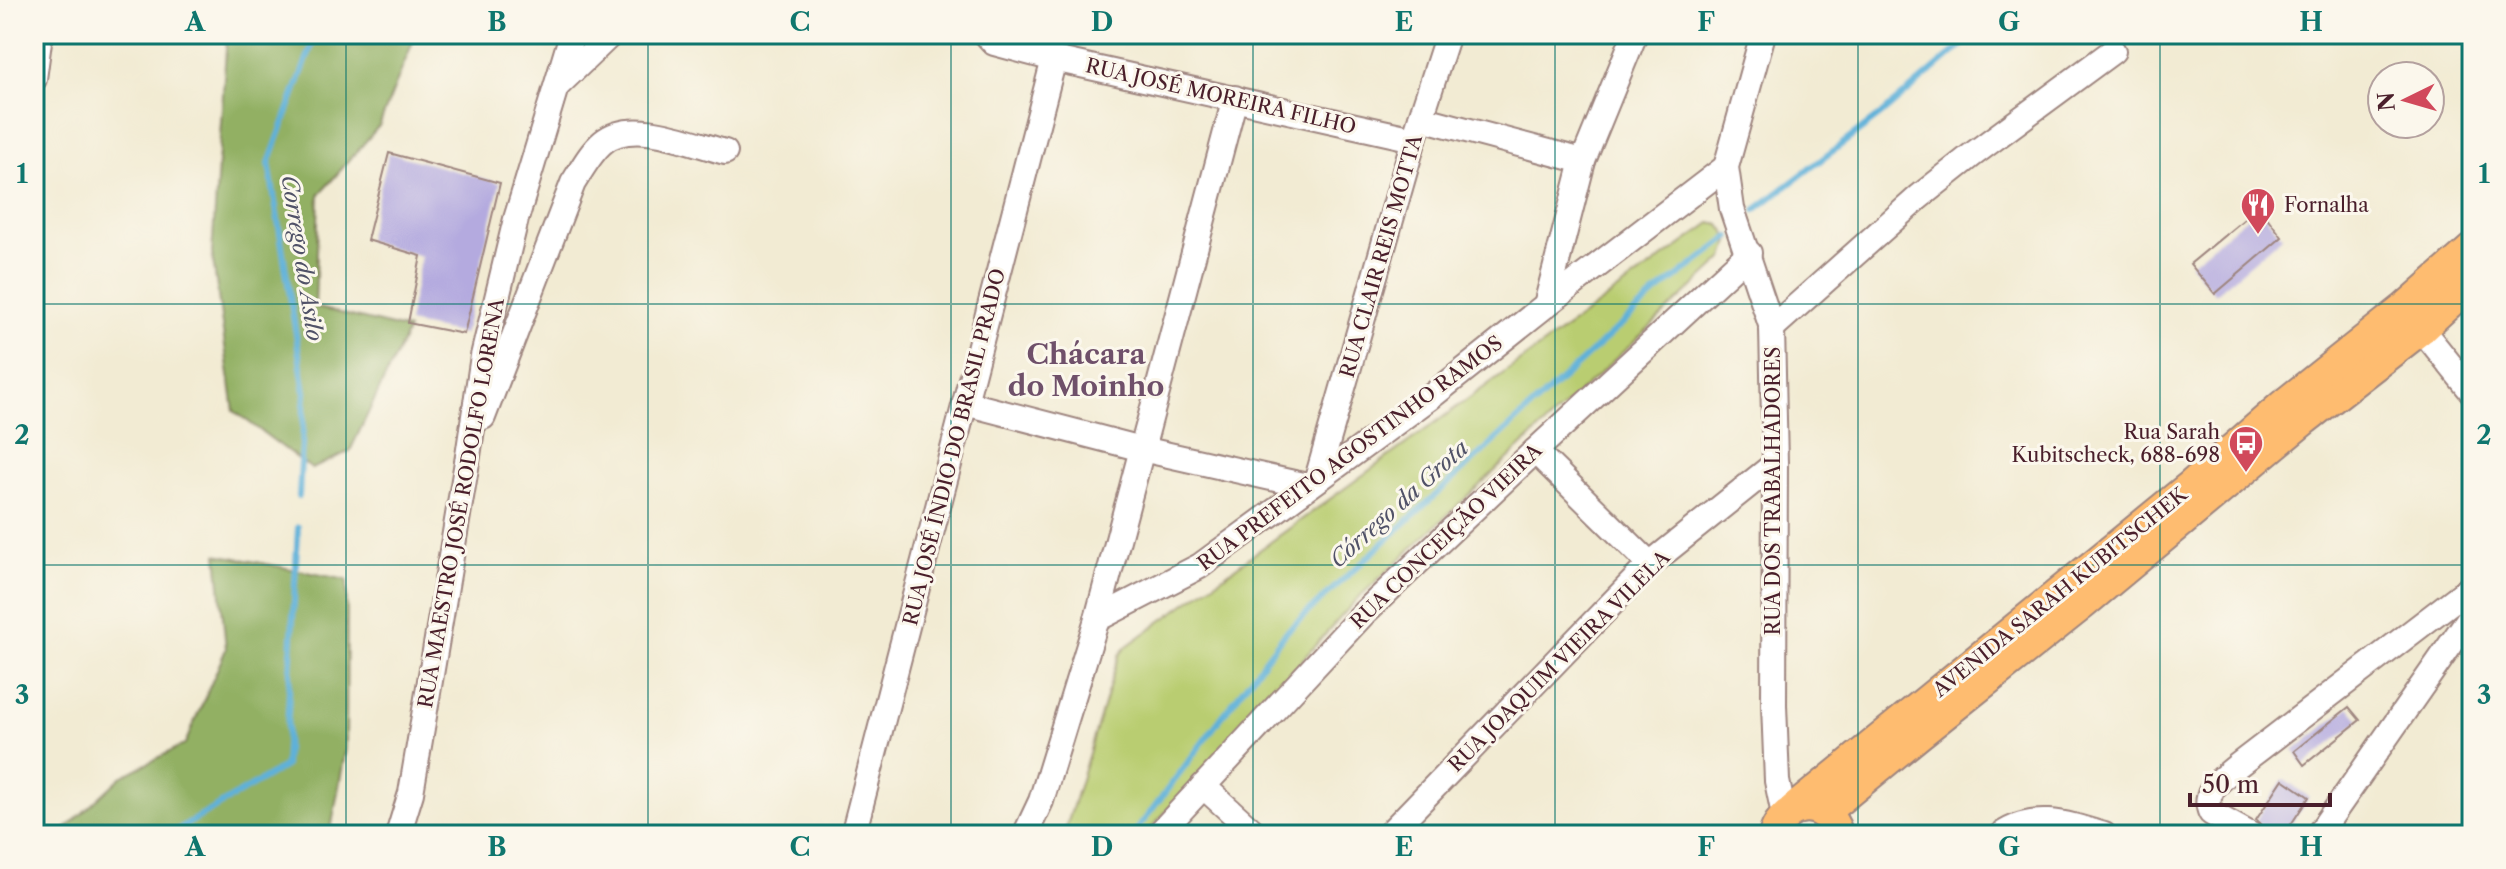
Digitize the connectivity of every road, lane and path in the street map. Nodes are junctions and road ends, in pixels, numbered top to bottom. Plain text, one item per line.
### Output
1 (40, 34) edge
2 (572, 34) edge
3 (611, 34) edge
4 (986, 34) edge
5 (1448, 34) edge
6 (1635, 34) edge
7 (1763, 34) edge
8 (2113, 51) dead end
9 (1054, 59) junction
10 (34, 79) edge
11 (557, 86) junction
12 (1235, 98) junction
13 (1417, 129) junction
14 (725, 152) dead end
15 (1583, 161) junction
16 (1726, 167) junction
17 (2472, 249) edge
18 (1749, 253) junction
19 (2472, 282) edge
20 (1546, 305) junction
21 (2413, 318) junction
22 (1772, 328) junction
23 (2472, 392) edge
24 (965, 403) junction
25 (1142, 449) junction
26 (1535, 451) junction
27 (468, 456) junction
28 (1775, 464) junction
29 (1312, 482) junction
30 (1650, 564) junction
31 (2472, 586) edge
32 (2472, 614) edge
33 (1097, 619) junction
34 (1912, 726) junction
35 (1203, 786) junction
36 (1777, 823) edge
37 (1835, 829) edge
38 (398, 835) edge
39 (853, 835) edge
40 (1025, 835) edge
41 (1158, 835) edge
42 (1257, 835) edge
43 (1388, 835) edge
44 (2001, 835) edge
45 (2104, 835) edge
46 (2251, 835) edge
47 (2318, 835) edge

1 - 10 street
2 - 11 street, RUA MAESTRO JOSÉ RODOLFO LORENA
3 - 11 street
4 - 9 street, RUA JOSÉ MOREIRA FILHO
5 - 13 street, RUA CLAIR REIS MOTTA
6 - 15 street
7 - 16 street, RUA DOS TRABALHADORES
8 - 22 street
9 - 12 street, RUA JOSÉ MOREIRA FILHO
9 - 24 street, RUA JOSÉ ÍNDIO DO BRASIL PRADO
11 - 27 street, RUA MAESTRO JOSÉ RODOLFO LORENA
12 - 13 street, RUA JOSÉ MOREIRA FILHO
12 - 25 street
13 - 15 street, RUA JOSÉ MOREIRA FILHO
13 - 29 street, RUA CLAIR REIS MOTTA
14 - 27 street
15 - 20 street
16 - 18 street, RUA DOS TRABALHADORES
16 - 20 street, RUA PREFEITO AGOSTINHO RAMOS
17 - 21 main road, AVENIDA SARAH KUBITSCHEK
18 - 22 street, RUA DOS TRABALHADORES
18 - 26 street, RUA CONCEIÇÃO VIEIRA
19 - 21 main road, AVENIDA SARAH KUBITSCHEK
20 - 29 street, RUA PREFEITO AGOSTINHO RAMOS
21 - 23 street
21 - 34 main road, AVENIDA SARAH KUBITSCHEK
22 - 28 street, RUA DOS TRABALHADORES
24 - 25 street
24 - 39 street, RUA JOSÉ ÍNDIO DO BRASIL PRADO
25 - 29 street
25 - 33 street
26 - 30 street
26 - 35 street, RUA CONCEIÇÃO VIEIRA
27 - 38 street, RUA MAESTRO JOSÉ RODOLFO LORENA
28 - 30 street, RUA JOAQUIM VIEIRA VILELA
28 - 36 street, RUA DOS TRABALHADORES
29 - 33 street, RUA PREFEITO AGOSTINHO RAMOS
30 - 43 street, RUA JOAQUIM VIEIRA VILELA
31 - 46 street
32 - 47 street
33 - 40 street
34 - 36 main road, AVENIDA SARAH KUBITSCHEK
34 - 37 main road, AVENIDA SARAH KUBITSCHEK
35 - 41 street, RUA CONCEIÇÃO VIEIRA
35 - 42 street
36 - 37 main road
44 - 45 street

